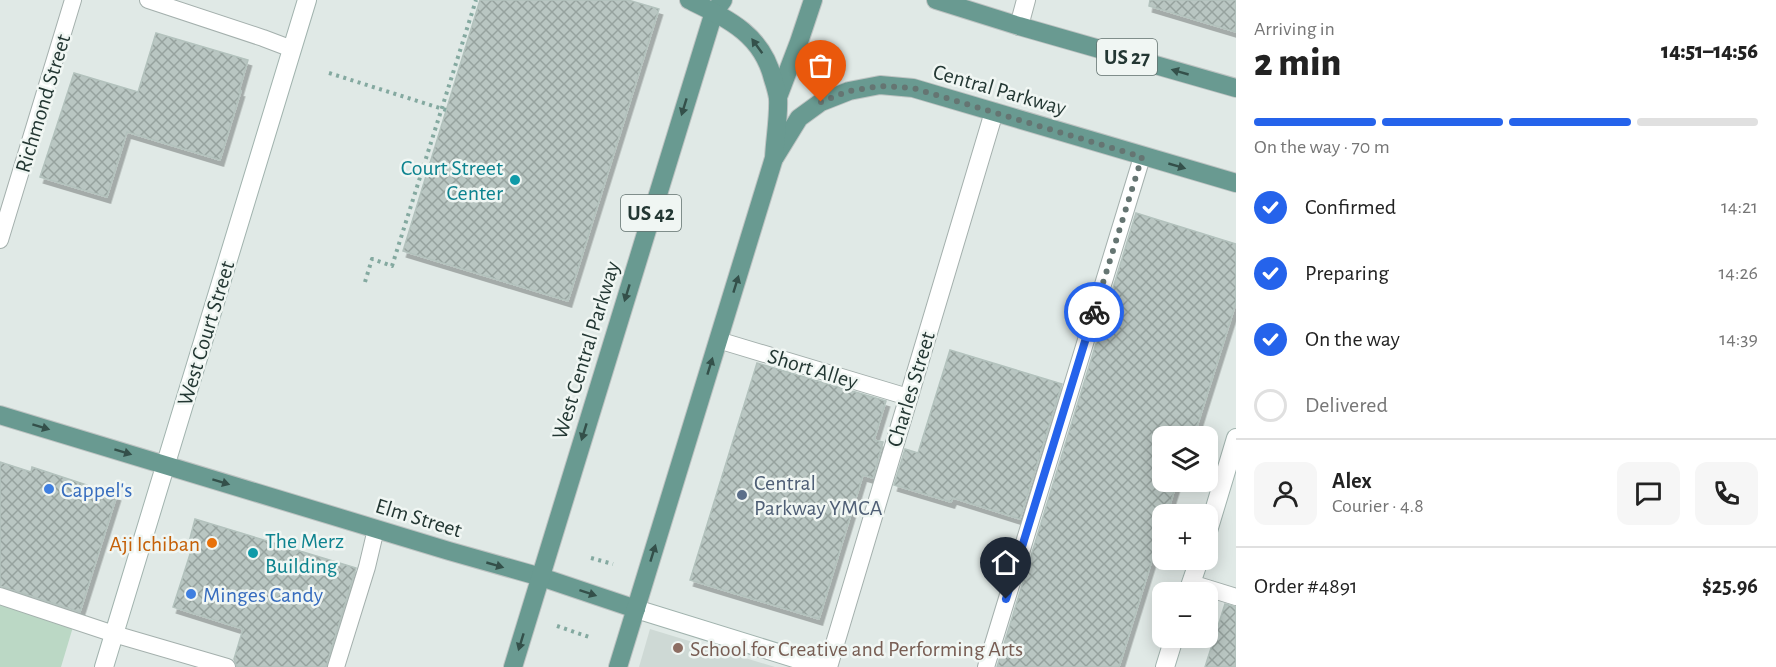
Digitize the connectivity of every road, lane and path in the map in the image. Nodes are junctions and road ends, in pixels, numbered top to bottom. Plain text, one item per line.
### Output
1 (73, 0) edge
2 (148, 0) edge
3 (307, 0) edge
4 (476, 0) edge
5 (689, 0) edge
6 (813, 0) edge
7 (936, 0) edge
8 (1026, 0) edge
9 (718, 6) edge
10 (1018, 26) junction
11 (292, 49) junction
12 (329, 73) dead end
13 (1236, 88) edge
14 (778, 97) junction
15 (444, 109) junction
16 (994, 112) junction
17 (1142, 157) junction
18 (774, 158) junction
19 (1236, 183) edge
20 (0, 240) edge
21 (365, 282) dead end
22 (718, 340) junction
23 (908, 398) junction
24 (0, 415) edge
25 (1236, 438) edge
26 (165, 465) junction
27 (1216, 504) edge
28 (376, 529) junction
29 (591, 558) dead end
30 (612, 564) dead end
31 (541, 577) junction
32 (1218, 593) edge
33 (1236, 597) edge
34 (636, 609) junction
35 (75, 621) dead end
36 (557, 626) dead end
37 (114, 634) junction
38 (590, 637) dead end
39 (1171, 648) edge
40 (104, 667) edge
41 (227, 667) edge
42 (336, 667) edge
43 (513, 667) edge
44 (618, 667) edge
45 (823, 667) edge
46 (828, 667) edge
47 (986, 667) edge
48 (1165, 667) edge

1 - 20 lane, Richmond Street
2 - 11 lane
3 - 11 street, West Court Street
4 - 15 path
5 - 9 main road
6 - 14 main road
7 - 10 main road, US 27
8 - 10 street
14 -> 9 main road
9 -> 31 main road, West Central Parkway / US 42
13 -> 10 main road, US 27
11 - 26 street, West Court Street
12 - 15 path
14 - 18 main road
15 - 21 path
16 - 17 main road, Central Parkway
16 - 18 main road, Central Parkway
16 - 23 street, Charles Street
17 -> 19 main road, Central Parkway
17 - 47 lane
22 -> 18 main road
22 - 23 lane, Short Alley
34 -> 22 main road
23 - 46 street, Charles Street
24 -> 26 main road, Elm Street
25 - 27 street
26 -> 28 main road, Elm Street
26 - 37 street, West Court Street
28 -> 31 main road, Elm Street
28 - 42 lane
29 - 30 path
31 -> 34 main road, Elm Street
31 -> 43 main road, West Central Parkway / US 42
32 - 33 lane
34 - 44 main road
34 - 45 street, Elm Street
35 - 37 lane
36 - 38 path
37 - 40 street, West Court Street
37 - 41 lane
39 - 48 street

